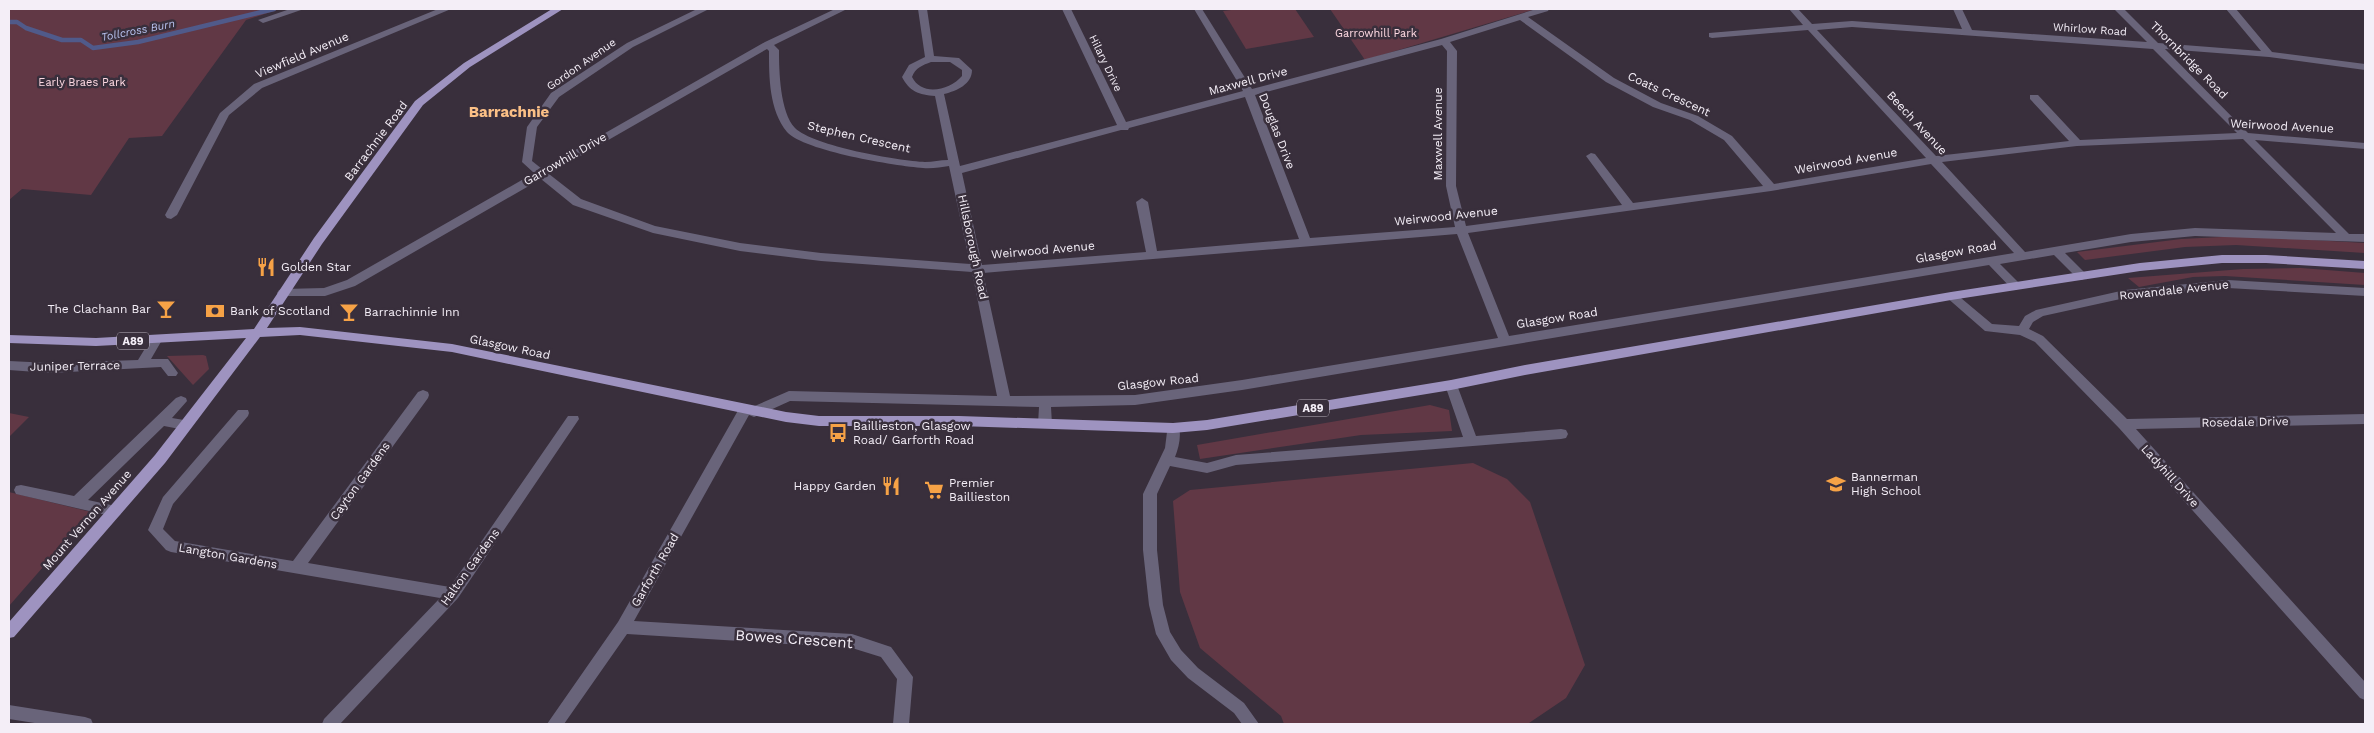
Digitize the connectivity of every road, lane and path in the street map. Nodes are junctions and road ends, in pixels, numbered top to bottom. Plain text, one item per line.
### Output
1 (299, 9) edge
2 (446, 9) edge
3 (558, 9) edge
4 (704, 9) edge
5 (842, 9) edge
6 (923, 9) edge
7 (1066, 9) edge
8 (1198, 9) edge
9 (1546, 9) edge
10 (1793, 9) edge
11 (1958, 9) edge
12 (2120, 9) edge
13 (2231, 9) edge
14 (1522, 17) junction
15 (262, 20) dead end
16 (1812, 27) junction
17 (1969, 33) junction
18 (1712, 35) dead end
19 (1444, 41) junction
20 (768, 44) junction
21 (2157, 46) junction
22 (2269, 54) junction
23 (930, 59) junction
24 (2365, 67) edge
25 (939, 92) junction
26 (1249, 93) junction
27 (2034, 96) dead end
28 (1124, 128) junction
29 (2248, 136) junction
30 (2077, 143) junction
31 (2365, 146) edge
32 (1592, 156) dead end
33 (1934, 160) junction
34 (955, 167) junction
35 (543, 172) junction
36 (1771, 188) junction
37 (1142, 202) dead end
38 (1631, 208) junction
39 (171, 215) dead end
40 (1461, 230) junction
41 (2345, 236) junction
42 (2365, 238) edge
43 (1306, 243) junction
44 (2056, 250) junction
45 (1152, 255) junction
46 (2022, 255) junction
47 (1991, 261) junction
48 (2365, 265) edge
49 (979, 269) junction
50 (2082, 276) junction
51 (2016, 286) junction
52 (2365, 292) edge
53 (284, 293) junction
54 (1951, 296) junction
55 (2022, 331) junction
56 (258, 332) junction
57 (9, 339) edge
58 (156, 340) junction
59 (1504, 341) junction
60 (142, 364) junction
61 (9, 366) edge
62 (172, 373) dead end
63 (1450, 385) junction
64 (423, 395) dead end
65 (181, 401) dead end
66 (964, 401) junction
67 (1005, 402) junction
68 (1045, 402) junction
69 (750, 411) junction
70 (243, 413) dead end
71 (573, 419) dead end
72 (2365, 419) edge
73 (161, 421) junction
74 (959, 421) junction
75 (1045, 424) junction
76 (2124, 424) junction
77 (185, 425) junction
78 (1172, 428) junction
79 (1561, 434) dead end
80 (1472, 442) junction
81 (1166, 460) junction
82 (21, 490) dead end
83 (76, 503) junction
84 (115, 511) junction
85 (297, 567) junction
86 (453, 594) junction
87 (623, 627) junction
88 (9, 632) edge
89 (2365, 693) edge
90 (9, 712) edge
91 (85, 724) edge
92 (330, 724) edge
93 (555, 724) edge
94 (901, 724) edge
95 (1251, 724) edge

1 - 15 street
2 - 39 street, Viewfield Avenue
3 - 53 main road, Barrachnie Road
4 - 35 street, Gordon Avenue
5 - 20 street, Garrowhill Drive
6 - 23 street
7 - 28 street, Hilary Drive
8 - 26 street, Douglas Drive
9 - 14 street, Maxwell Drive
10 - 16 street, Beech Avenue
11 - 17 street
12 - 21 street, Thornbridge Road
13 - 22 street
14 - 19 street, Maxwell Drive
14 - 36 street, Coats Crescent
16 - 17 street, Whirlow Road
16 - 18 street, Whirlow Road
16 - 33 street, Beech Avenue
17 - 21 street, Whirlow Road
19 - 26 street, Maxwell Drive
19 - 40 street, Maxwell Avenue
20 - 34 street, Stephen Crescent
20 - 35 street, Garrowhill Drive
21 - 22 street, Whirlow Road
21 - 29 street, Thornbridge Road
22 - 24 street, Whirlow Road
23 - 25 street
23 - 25 street
25 - 34 street, Hillsborough Road
26 - 28 street, Maxwell Drive
26 - 43 street, Douglas Drive
27 - 30 street
28 - 34 street, Maxwell Drive
29 - 30 street, Weirwood Avenue
29 - 31 street, Weirwood Avenue
29 - 41 street, Thornbridge Road
30 - 33 street, Weirwood Avenue
32 - 38 street
33 - 36 street, Weirwood Avenue
33 - 46 street, Beech Avenue
34 - 49 street, Hillsborough Road
35 - 49 street, Weirwood Avenue
35 - 53 street, Garrowhill Drive
36 - 38 street, Weirwood Avenue
37 - 45 street
38 - 40 street, Weirwood Avenue
40 - 43 street, Weirwood Avenue
40 - 59 street, Maxwell Avenue
41 - 42 street, Glasgow Road
41 - 44 street, Glasgow Road
43 - 45 street, Weirwood Avenue
44 - 46 street, Glasgow Road
44 - 50 street
45 - 49 street, Weirwood Avenue
46 - 47 street, Glasgow Road
47 - 51 street
47 - 59 street, Glasgow Road
48 - 50 main road, Glasgow Road / A89
49 - 67 street, Hillsborough Road
50 - 51 main road, Glasgow Road / A89
51 - 54 main road, Glasgow Road / A89
52 - 55 street, Rowandale Avenue
53 - 56 main road, Barrachnie Road
54 - 55 street, Ladyhill Drive
54 - 63 main road, Glasgow Road / A89
55 - 76 street, Ladyhill Drive
56 - 58 main road, A89
56 - 69 main road, Glasgow Road / A89
56 - 77 main road, Mount Vernon Avenue
57 - 58 main road, A89
58 - 60 street
59 - 68 street, Glasgow Road
60 - 61 street, Juniper Terrace
60 - 62 street, Juniper Terrace
63 - 78 main road, Glasgow Road / A89
63 - 80 street
64 - 85 street, Cayton Gardens
65 - 73 street, Mount Vernon Avenue
66 - 67 street, Glasgow Road
66 - 69 street, Glasgow Road
66 - 74 street
67 - 68 street, Glasgow Road
68 - 75 street
69 - 74 main road, Glasgow Road / A89
69 - 87 street, Garforth Road
70 - 85 street, Langton Gardens
71 - 86 street, Halton Gardens
72 - 76 street, Rosedale Drive
73 - 77 street
73 - 83 street, Mount Vernon Avenue
74 - 75 main road, Glasgow Road / A89
75 - 78 main road, Glasgow Road / A89
76 - 89 street, Ladyhill Drive
77 - 84 main road, Mount Vernon Avenue
78 - 81 street
79 - 80 street
80 - 81 street
81 - 95 street
82 - 83 street
83 - 84 street
84 - 88 main road, Mount Vernon Avenue
85 - 86 street, Langton Gardens
86 - 92 street, Halton Gardens
87 - 93 street, Garforth Road
87 - 94 street, Bowes Crescent
90 - 91 street

